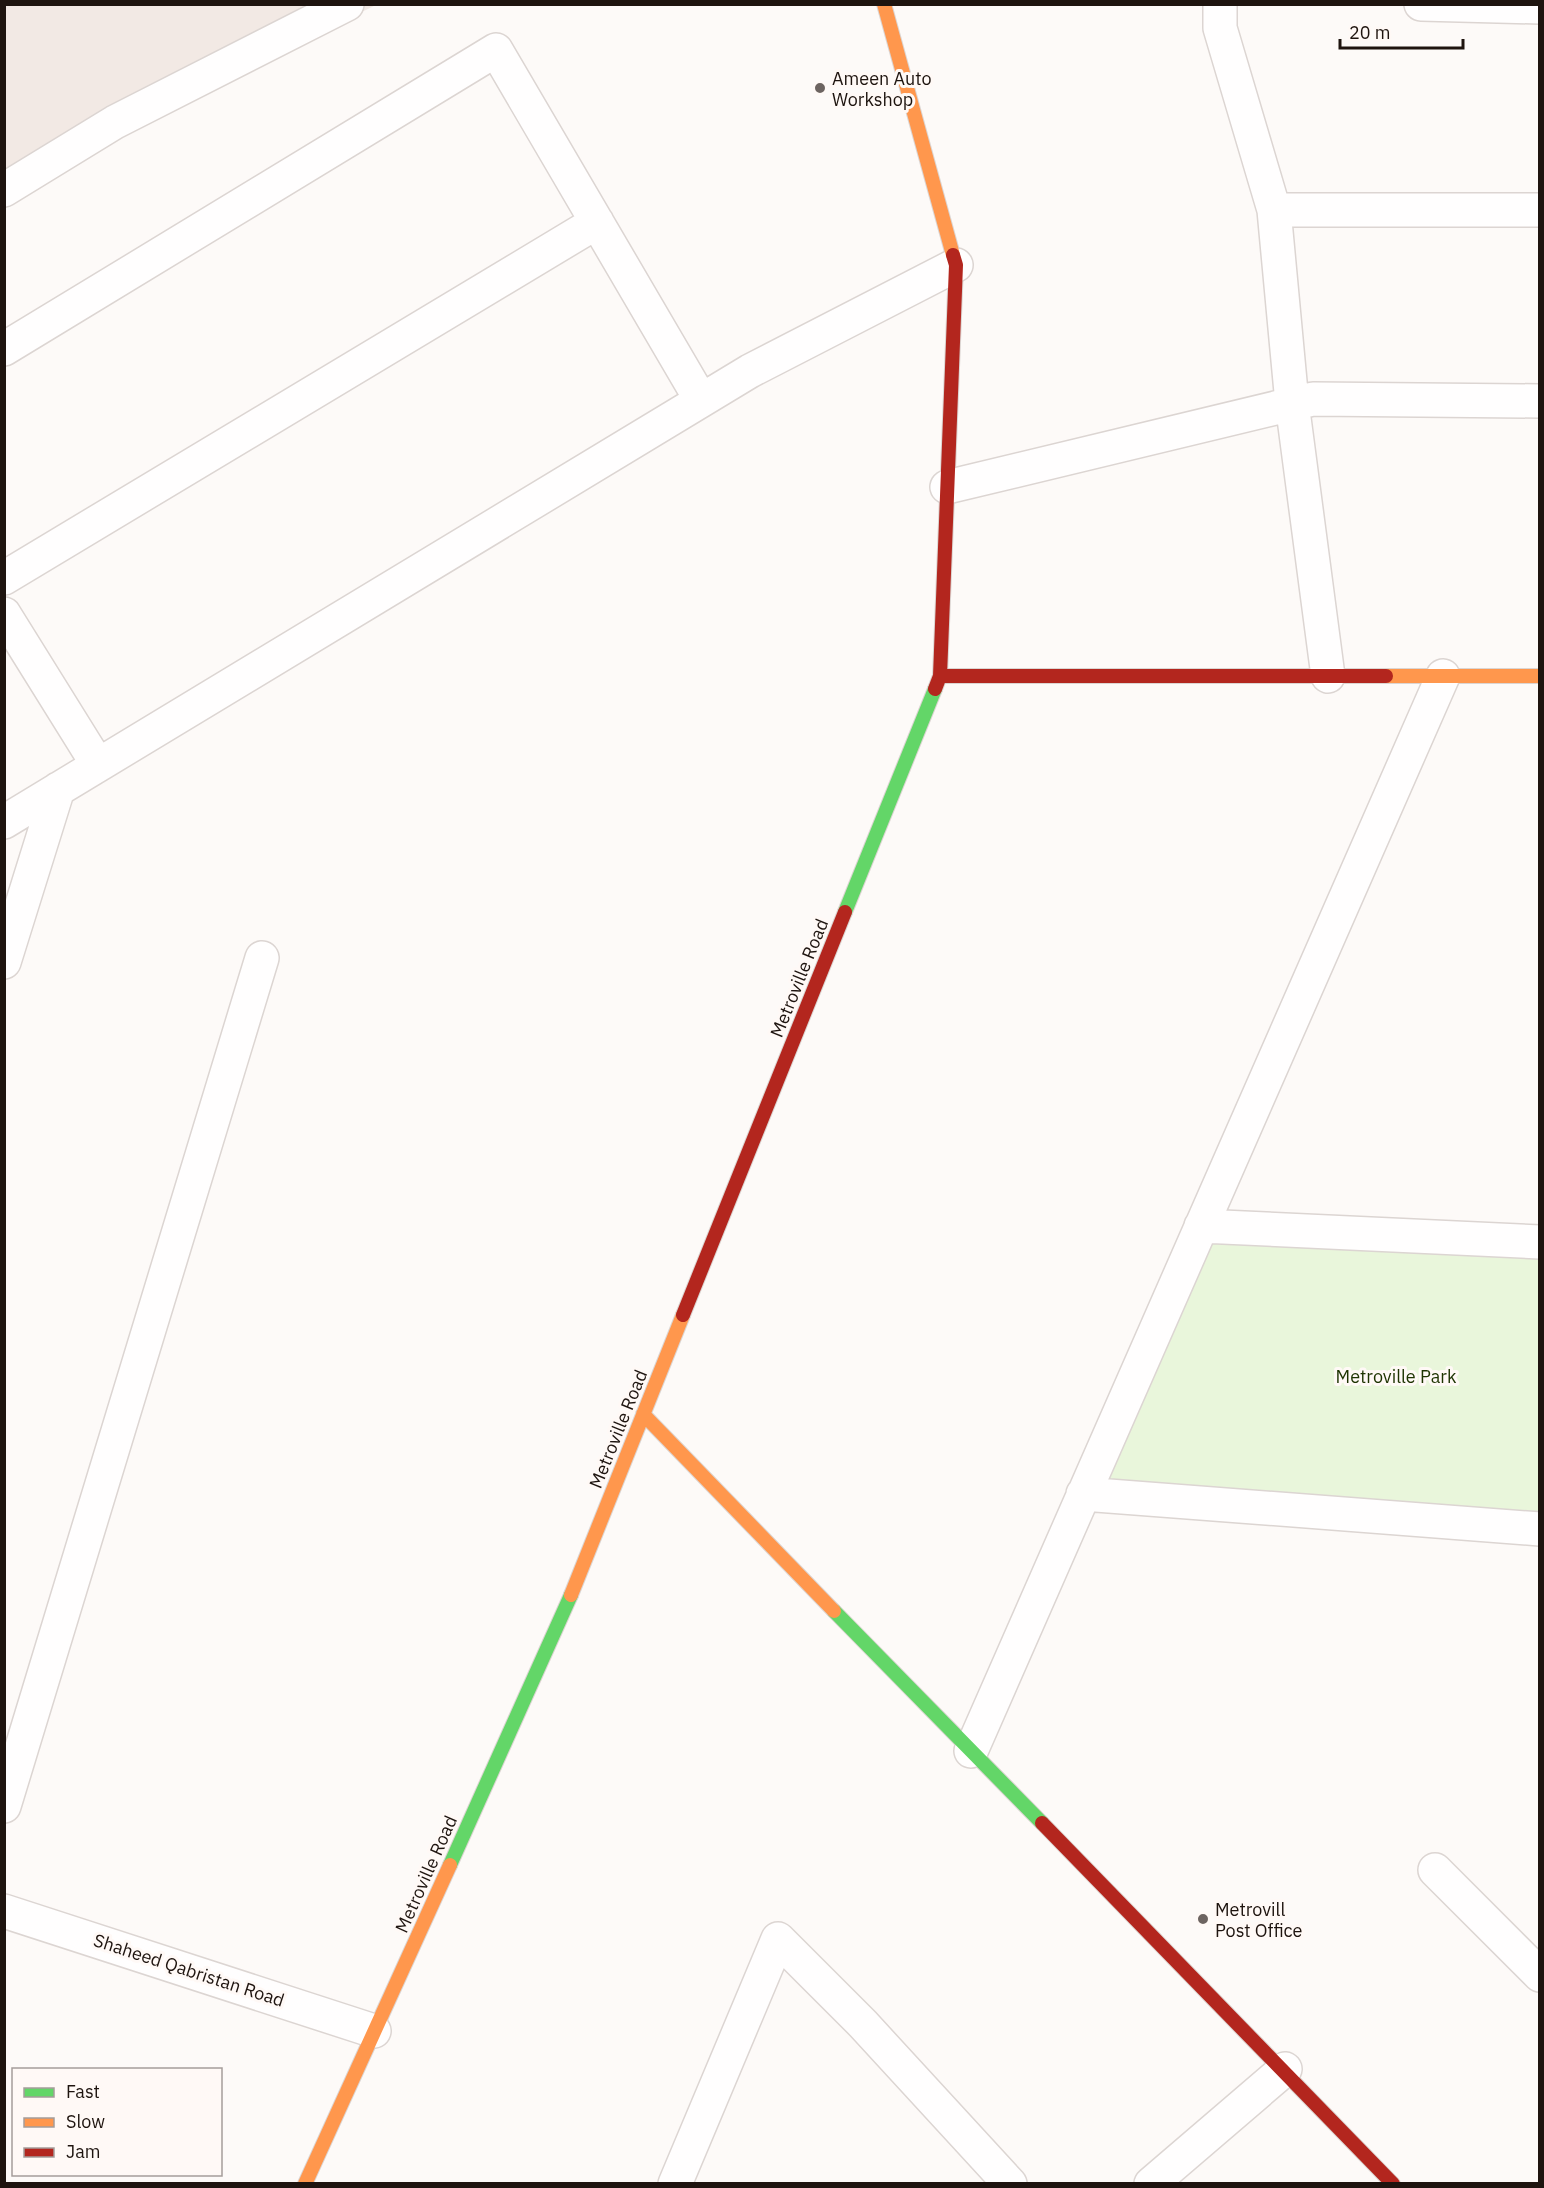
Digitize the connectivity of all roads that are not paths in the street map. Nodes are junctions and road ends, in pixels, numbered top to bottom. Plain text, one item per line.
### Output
1 (347, 4) edge
2 (884, 4) edge
3 (1220, 4) edge
4 (1421, 4) edge
5 (1539, 7) edge
6 (4, 190) edge
7 (1274, 210) junction
8 (1539, 210) edge
9 (597, 222) junction
10 (956, 265) junction
11 (4, 349) edge
12 (701, 400) junction
13 (1539, 401) edge
14 (1292, 404) junction
15 (947, 487) junction
16 (4, 578) edge
17 (4, 614) edge
18 (940, 676) junction
19 (1328, 676) junction
20 (1443, 676) junction
21 (1539, 676) edge
22 (98, 765) junction
23 (58, 789) junction
24 (4, 822) edge
25 (262, 958) dead end
26 (4, 962) edge
27 (1201, 1226) junction
28 (1539, 1242) edge
29 (643, 1414) junction
30 (1083, 1494) junction
31 (1539, 1529) edge
32 (971, 1751) junction
33 (4, 1806) edge
34 (1436, 1870) dead end
35 (4, 1911) edge
36 (1539, 1975) edge
37 (374, 2031) junction
38 (1285, 2069) junction
39 (305, 2184) edge
40 (675, 2184) edge
41 (1010, 2184) edge
42 (1151, 2184) edge
43 (1394, 2184) edge

1 - 6 street
2 - 10 main road, Metroville Road
3 - 7 street
4 - 5 street
7 - 8 street
7 - 14 street
9 - 11 street
9 - 12 street
9 - 16 street
10 - 12 street
10 - 15 main road, Metroville Road
12 - 22 street
13 - 14 street
14 - 15 street
14 - 19 street
15 - 18 main road, Metroville Road
17 - 22 street
18 - 19 main road
18 - 29 main road, Metroville Road
19 - 20 main road
20 - 21 main road
20 - 27 street
22 - 23 street
23 - 24 street
23 - 26 street
25 - 33 street
27 - 28 street
27 - 30 street
29 - 32 main road
29 - 37 main road, Metroville Road
30 - 31 street
30 - 32 street
32 - 38 main road
34 - 36 street
35 - 37 street, Shaheed Qabristan Road
37 - 39 main road, Metroville Road
38 - 42 street
38 - 43 main road
40 - 41 street

